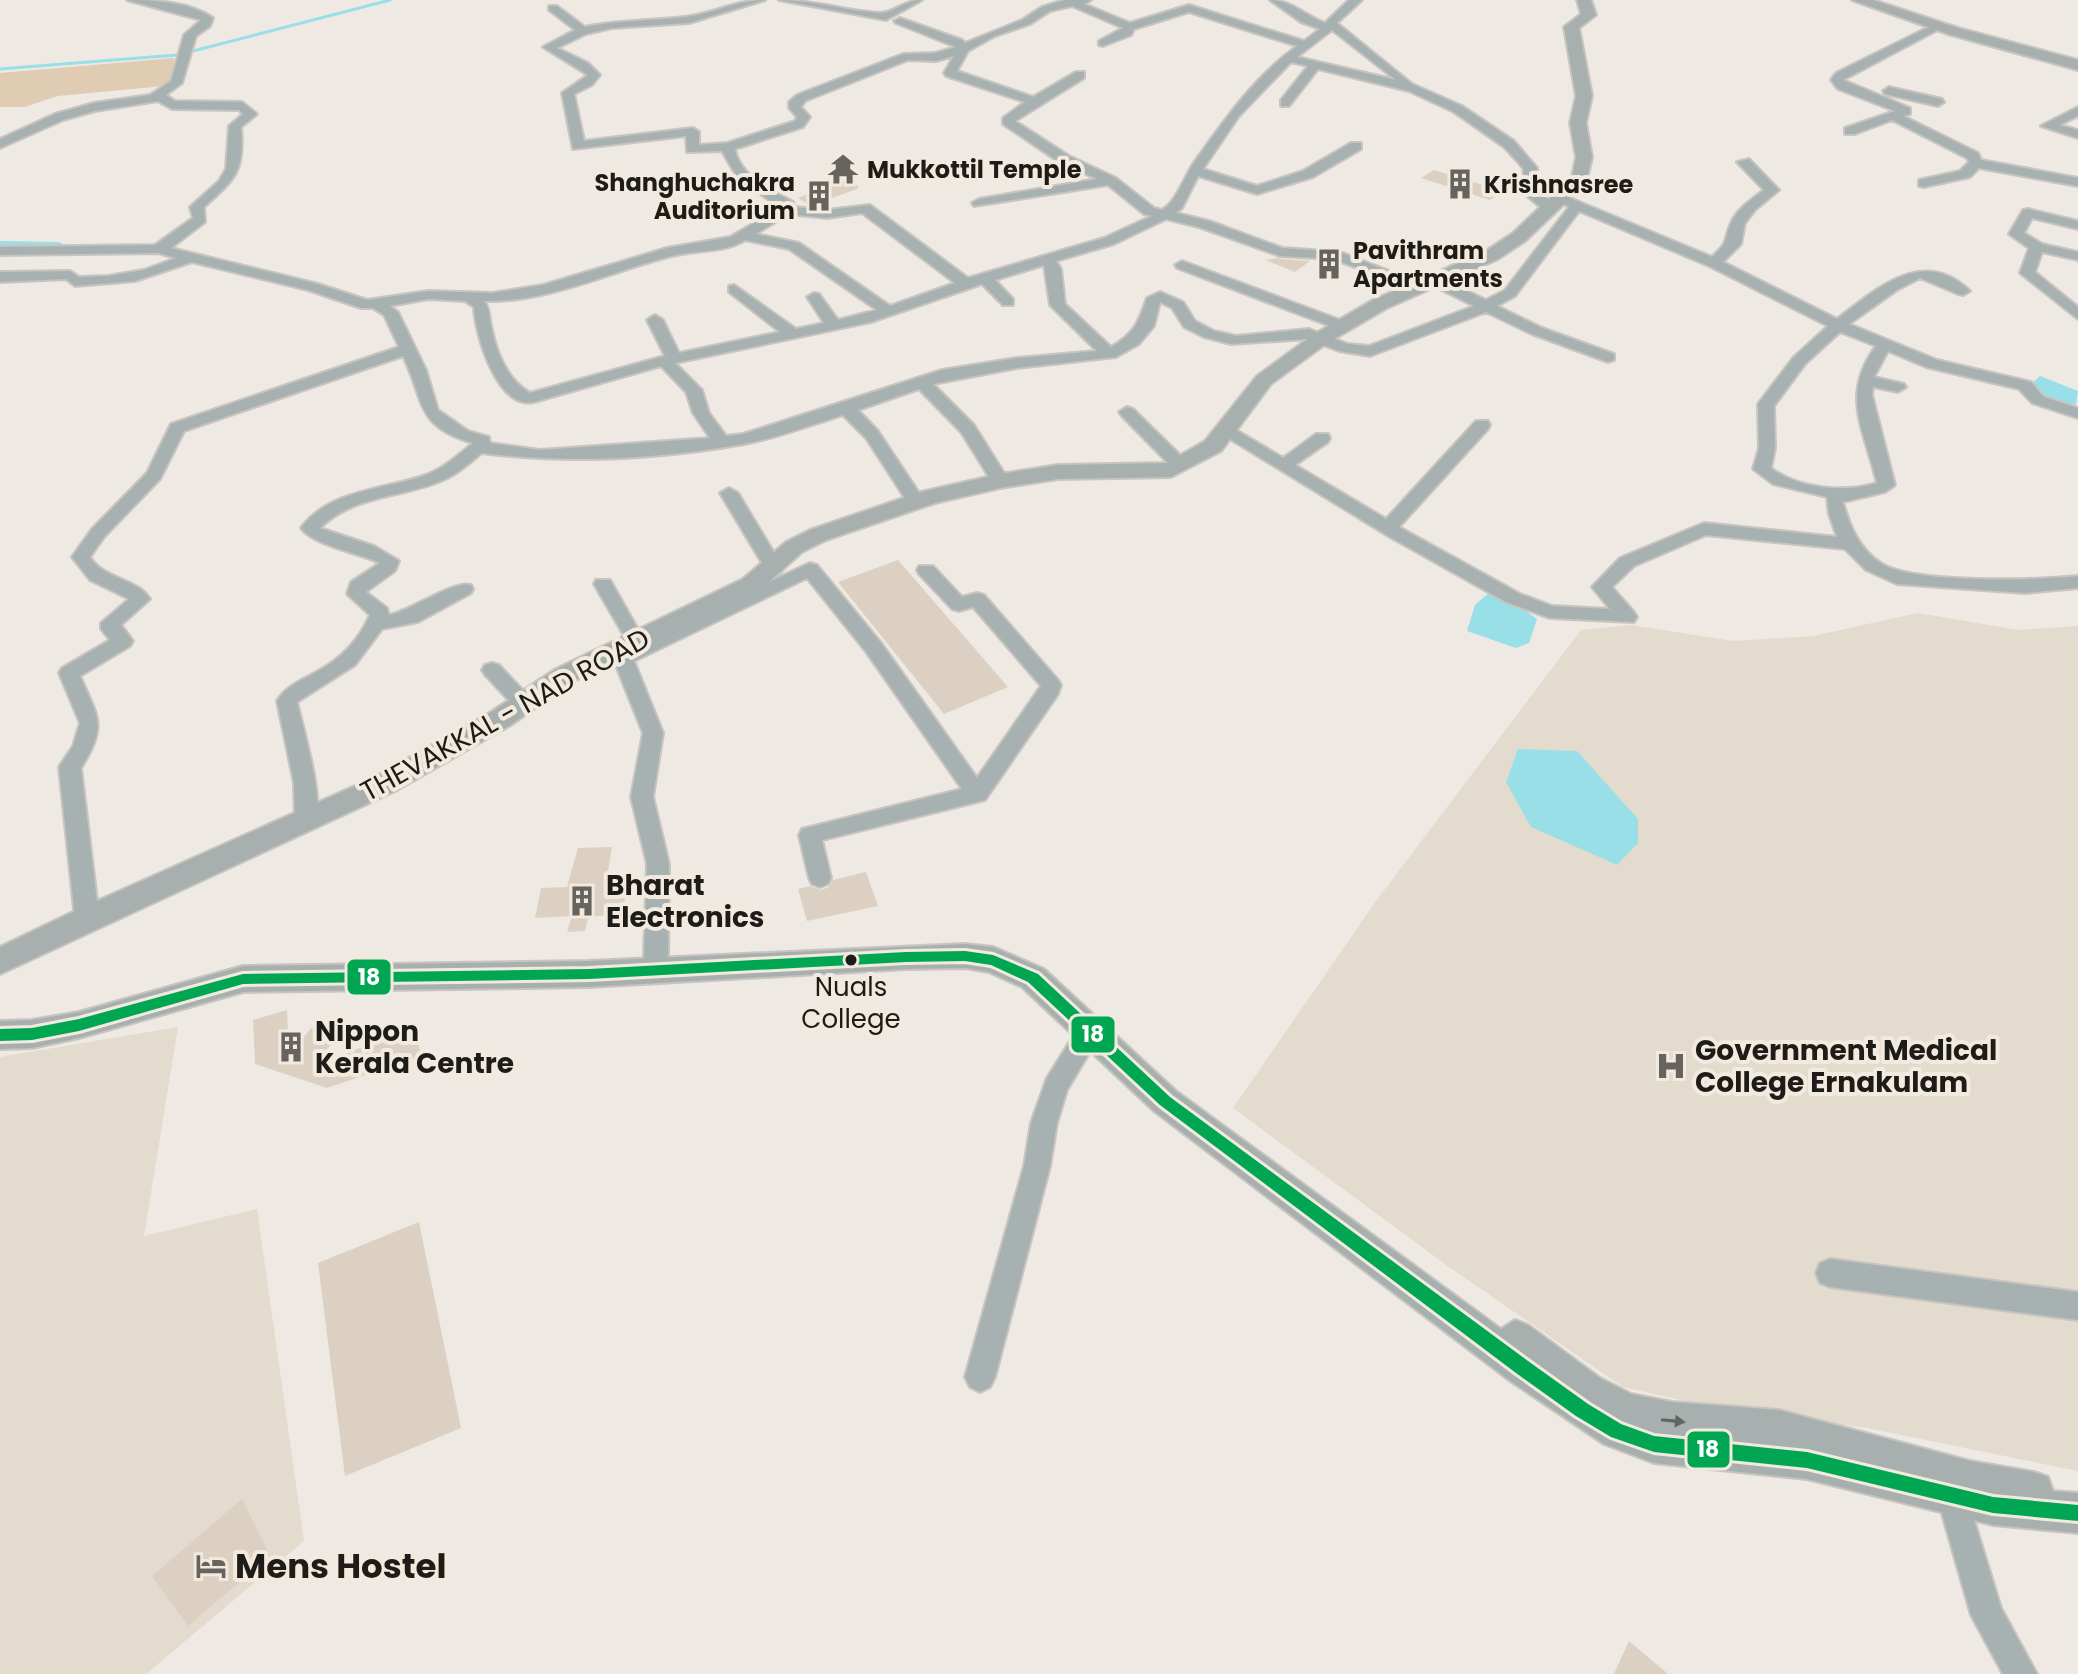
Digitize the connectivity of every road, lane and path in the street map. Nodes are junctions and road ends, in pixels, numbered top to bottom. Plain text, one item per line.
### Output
1 (133, 0) edge
2 (172, 0) edge
3 (759, 0) edge
4 (785, 0) edge
5 (916, 0) edge
6 (1276, 0) edge
7 (1356, 0) edge
8 (1584, 0) edge
9 (1859, 0) edge
10 (1074, 1) edge
11 (205, 3) dead end
12 (157, 7) junction
13 (553, 8) dead end
14 (184, 10) junction
15 (900, 21) dead end
16 (1330, 26) junction
17 (1937, 26) junction
18 (1129, 27) junction
19 (583, 31) junction
20 (1103, 43) dead end
21 (1307, 46) junction
22 (963, 49) junction
23 (1288, 58) junction
24 (1316, 64) junction
25 (2078, 65) edge
26 (1080, 75) dead end
27 (1413, 88) junction
28 (159, 96) junction
29 (1873, 97) junction
30 (1034, 101) junction
31 (1938, 102) dead end
32 (1285, 103) dead end
33 (2078, 111) edge
34 (1895, 117) junction
35 (1850, 131) dead end
36 (2078, 134) edge
37 (0, 144) edge
38 (1356, 146) dead end
39 (728, 147) junction
40 (1744, 162) dead end
41 (1976, 163) junction
42 (1195, 171) junction
43 (1111, 181) junction
44 (2078, 182) edge
45 (1924, 183) dead end
46 (979, 203) dead end
47 (1561, 203) junction
48 (786, 210) junction
49 (1163, 216) junction
50 (2078, 225) edge
51 (744, 236) junction
52 (0, 240) edge
53 (2037, 247) junction
54 (138, 248) junction
55 (158, 249) junction
56 (0, 251) edge
57 (192, 256) junction
58 (2078, 256) edge
59 (1049, 261) junction
60 (1714, 263) junction
61 (1182, 265) dead end
62 (0, 278) edge
63 (985, 278) junction
64 (966, 284) junction
65 (1429, 284) junction
66 (734, 289) dead end
67 (1963, 291) dead end
68 (470, 297) junction
69 (814, 297) dead end
70 (1008, 302) dead end
71 (377, 304) junction
72 (1484, 307) junction
73 (888, 311) junction
74 (2078, 314) edge
75 (655, 320) dead end
76 (834, 326) junction
77 (1343, 326) junction
78 (1840, 326) junction
79 (791, 333) junction
80 (1320, 339) junction
81 (1885, 344) junction
82 (406, 350) junction
83 (1110, 354) junction
84 (1608, 357) dead end
85 (669, 360) junction
86 (1864, 380) junction
87 (922, 382) junction
88 (1898, 387) dead end
89 (847, 409) junction
90 (1127, 412) dead end
91 (2078, 413) edge
92 (1482, 425) dead end
93 (1225, 431) junction
94 (1322, 438) dead end
95 (722, 443) junction
96 (479, 447) junction
97 (1180, 465) junction
98 (1283, 466) junction
99 (1000, 481) junction
100 (729, 493) dead end
101 (1843, 494) junction
102 (916, 502) junction
103 (1389, 527) junction
104 (1849, 544) junction
105 (774, 568) junction
106 (926, 570) dead end
107 (2078, 582) edge
108 (603, 584) dead end
109 (464, 589) dead end
110 (377, 624) junction
111 (635, 641) junction
112 (492, 670) dead end
113 (524, 704) junction
114 (977, 794) junction
115 (306, 820) junction
116 (820, 878) dead end
117 (87, 918) junction
118 (996, 953) junction
119 (656, 957) junction
120 (0, 961) edge
121 (1091, 1030) junction
122 (0, 1035) edge
123 (1830, 1273) dead end
124 (2078, 1306) edge
125 (980, 1377) dead end
126 (1949, 1485) junction
127 (2075, 1504) edge
128 (2021, 1674) edge

1 - 12 street
2 - 12 street
3 - 19 street
4 - 5 street
6 - 16 street
7 - 16 street
8 - 47 main road, THEVAKKAL - NAD ROAD
9 - 17 main road
10 - 18 street
10 - 22 street
11 - 14 street
12 - 14 street
13 - 19 street
14 - 28 street
15 - 22 street
16 - 21 street
16 - 27 street
17 - 25 main road
17 - 29 street
18 - 20 street
18 - 21 street
19 - 39 street
21 - 23 street
22 - 30 street
22 - 39 street
23 - 24 street
23 - 42 street
24 - 27 street
24 - 32 street
26 - 30 street
27 - 47 street
28 - 37 street
28 - 55 street
29 - 31 street
29 - 34 street
30 - 43 street
33 - 36 street
34 - 35 street
34 - 41 street
38 - 42 street
39 - 48 street
40 - 60 street
41 - 44 street
41 - 45 street
42 - 49 street
43 - 46 street
43 - 49 street
47 - 60 street
47 - 65 main road, THEVAKKAL - NAD ROAD
47 - 72 street
48 - 51 street
48 - 64 street
49 - 59 street
49 - 65 street
50 - 53 street
51 - 68 street
51 - 73 street
52 - 54 street
53 - 58 street
53 - 74 street
54 - 55 street
54 - 56 street
55 - 57 street
57 - 62 street
57 - 71 street
59 - 63 street
59 - 83 street
60 - 78 street
61 - 77 street
63 - 64 street
63 - 70 street
64 - 73 street
65 - 72 street
65 - 77 main road, THEVAKKAL - NAD ROAD
66 - 79 street
67 - 78 street
68 - 71 street
68 - 85 street
69 - 76 street
71 - 82 street
72 - 80 street
72 - 84 street
73 - 76 street
75 - 85 street
76 - 79 street
77 - 80 main road, THEVAKKAL - NAD ROAD
78 - 81 street
78 - 101 street
79 - 85 street
80 - 83 street
80 - 93 main road, THEVAKKAL - NAD ROAD
81 - 86 street
81 - 91 street
82 - 96 street
82 - 117 street
83 - 87 street
85 - 95 street
86 - 88 street
86 - 101 street
87 - 89 street
87 - 99 street
89 - 95 street
89 - 102 street
90 - 97 street
92 - 103 street
93 - 97 main road, THEVAKKAL - NAD ROAD
93 - 98 street
94 - 98 street
95 - 96 street
96 - 110 street
97 - 99 main road, THEVAKKAL - NAD ROAD
98 - 103 street
99 - 102 main road, THEVAKKAL - NAD ROAD
100 - 105 street
101 - 104 street
102 - 105 main road, THEVAKKAL - NAD ROAD
103 - 104 street
104 - 107 street
105 - 111 main road, THEVAKKAL - NAD ROAD
106 - 114 street
108 - 111 street
109 - 110 street
110 - 115 street
111 - 113 main road, THEVAKKAL - NAD ROAD
112 - 113 street
113 - 115 main road, THEVAKKAL - NAD ROAD
114 - 116 street
114 - 119 street
115 - 117 main road, THEVAKKAL - NAD ROAD
117 - 120 main road, THEVAKKAL - NAD ROAD
118 - 119 main road
118 - 121 main road
118 - 122 main road
118 -> 126 main road
119 - 122 main road
121 - 125 street
121 - 126 main road
123 - 124 street
126 - 127 main road
126 - 128 street

